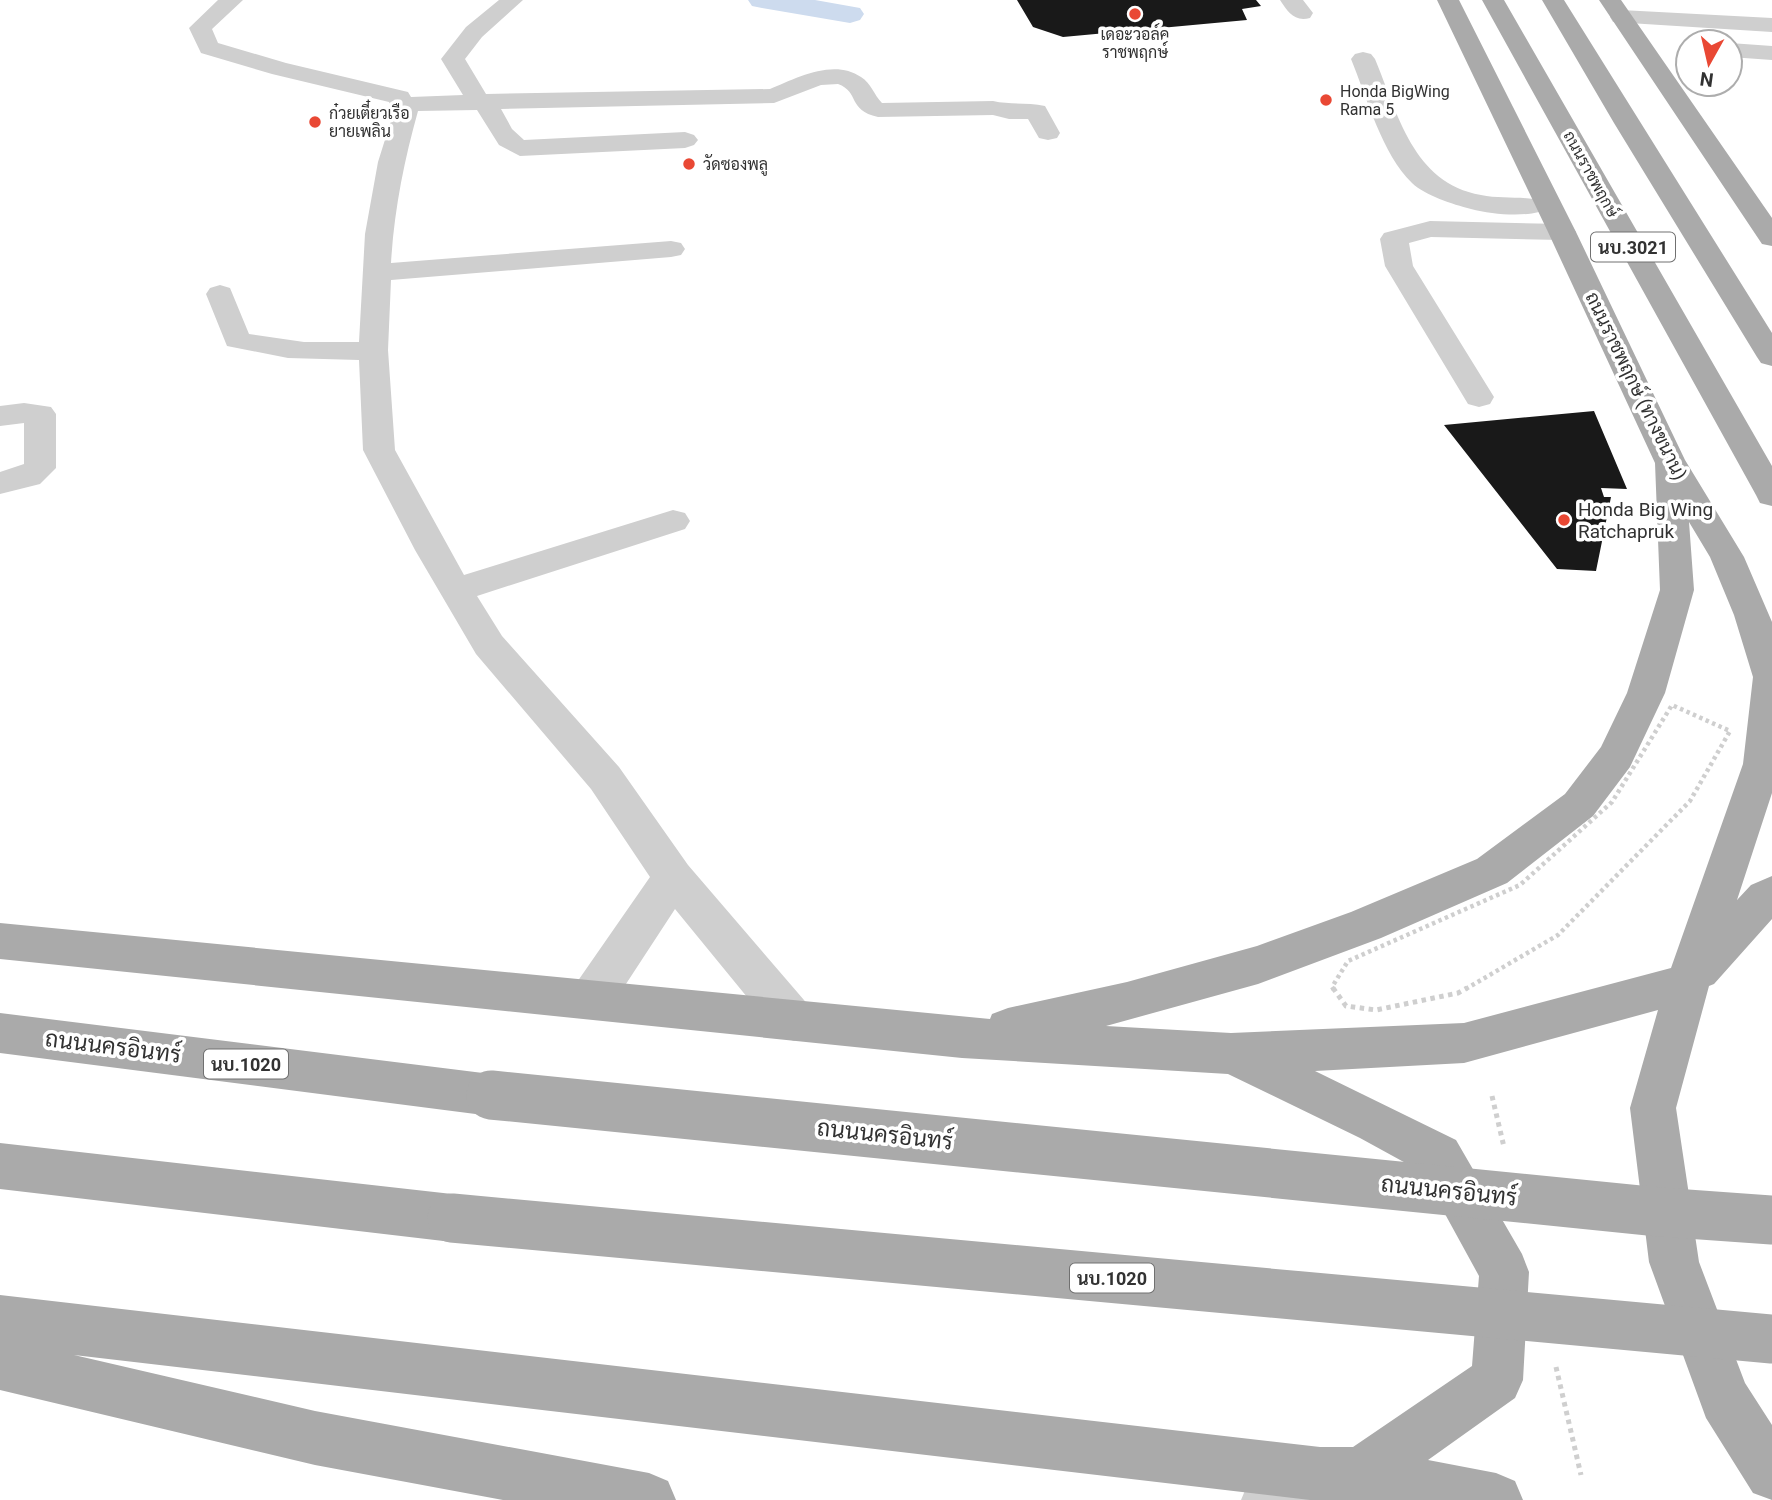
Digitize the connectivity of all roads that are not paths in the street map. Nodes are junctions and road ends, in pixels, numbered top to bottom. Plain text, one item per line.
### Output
1 (232, 0) edge
2 (512, 0) edge
3 (1448, 0) edge
4 (1493, 0) edge
5 (1553, 0) edge
6 (1615, 8) edge
7 (1772, 25) edge
8 (1638, 44) junction
9 (1672, 46) dead end
10 (1744, 51) edge
11 (1772, 53) edge
12 (1363, 59) dead end
13 (481, 101) junction
14 (402, 104) junction
15 (1048, 133) dead end
16 (685, 140) dead end
17 (1549, 206) junction
18 (1562, 232) junction
19 (1772, 238) edge
20 (671, 249) dead end
21 (377, 273) junction
22 (220, 294) dead end
23 (373, 349) junction
24 (1772, 357) edge
25 (1479, 397) dead end
26 (0, 416) edge
27 (1669, 460) junction
28 (0, 483) edge
29 (1772, 495) edge
30 (673, 521) dead end
31 (455, 590) junction
32 (673, 877) junction
33 (1769, 895) edge
34 (0, 941) edge
35 (1688, 983) junction
36 (591, 999) junction
37 (794, 1021) junction
38 (0, 1033) edge
39 (962, 1038) junction
40 (1231, 1054) junction
41 (0, 1166) edge
42 (1772, 1220) edge
43 (0, 1321) edge
44 (1772, 1339) edge
45 (0, 1364) edge
46 (1340, 1474) junction
47 (1772, 1474) edge
48 (649, 1500) edge
49 (1268, 1500) edge
50 (1496, 1500) edge

1 - 14 street
2 - 13 street
3 - 17 main road, ถนนราชพฤกษ์ (ทางขนาน) / นบ.3021
4 - 29 main road, ถนนราชพฤกษ์ / นบ.3021
5 - 24 main road, นบ.3021
6 - 7 street
6 - 8 main road
8 - 9 street
8 - 19 main road
10 - 11 street
12 - 17 street
13 - 14 street
13 - 15 street
13 - 16 street
14 - 21 street
17 - 18 main road, ถนนราชพฤกษ์ (ทางขนาน) / นบ.3021
18 - 25 street
18 - 27 main road, ถนนราชพฤกษ์ (ทางขนาน) / นบ.3021
20 - 21 street
21 - 23 street
22 - 23 street
23 - 31 street
26 - 28 street
27 - 35 main road, ถนนราชพฤกษ์ (ทางขนาน) / นบ.3021
27 - 39 main road
30 - 31 street
31 - 32 street
32 - 36 street
32 - 37 street
33 - 35 main road
34 - 36 main road
35 - 40 main road
35 - 47 main road, ถนนราชพฤกษ์ (ทางขนาน)
36 - 37 main road
37 - 39 main road
38 - 42 main road, ถนนนครอินทร์ / นบ.1020, bridge
39 - 40 main road
40 - 46 main road
41 - 44 main road, นบ.1020, bridge
43 - 46 main road
45 - 48 main road
46 - 49 street
46 - 50 main road

